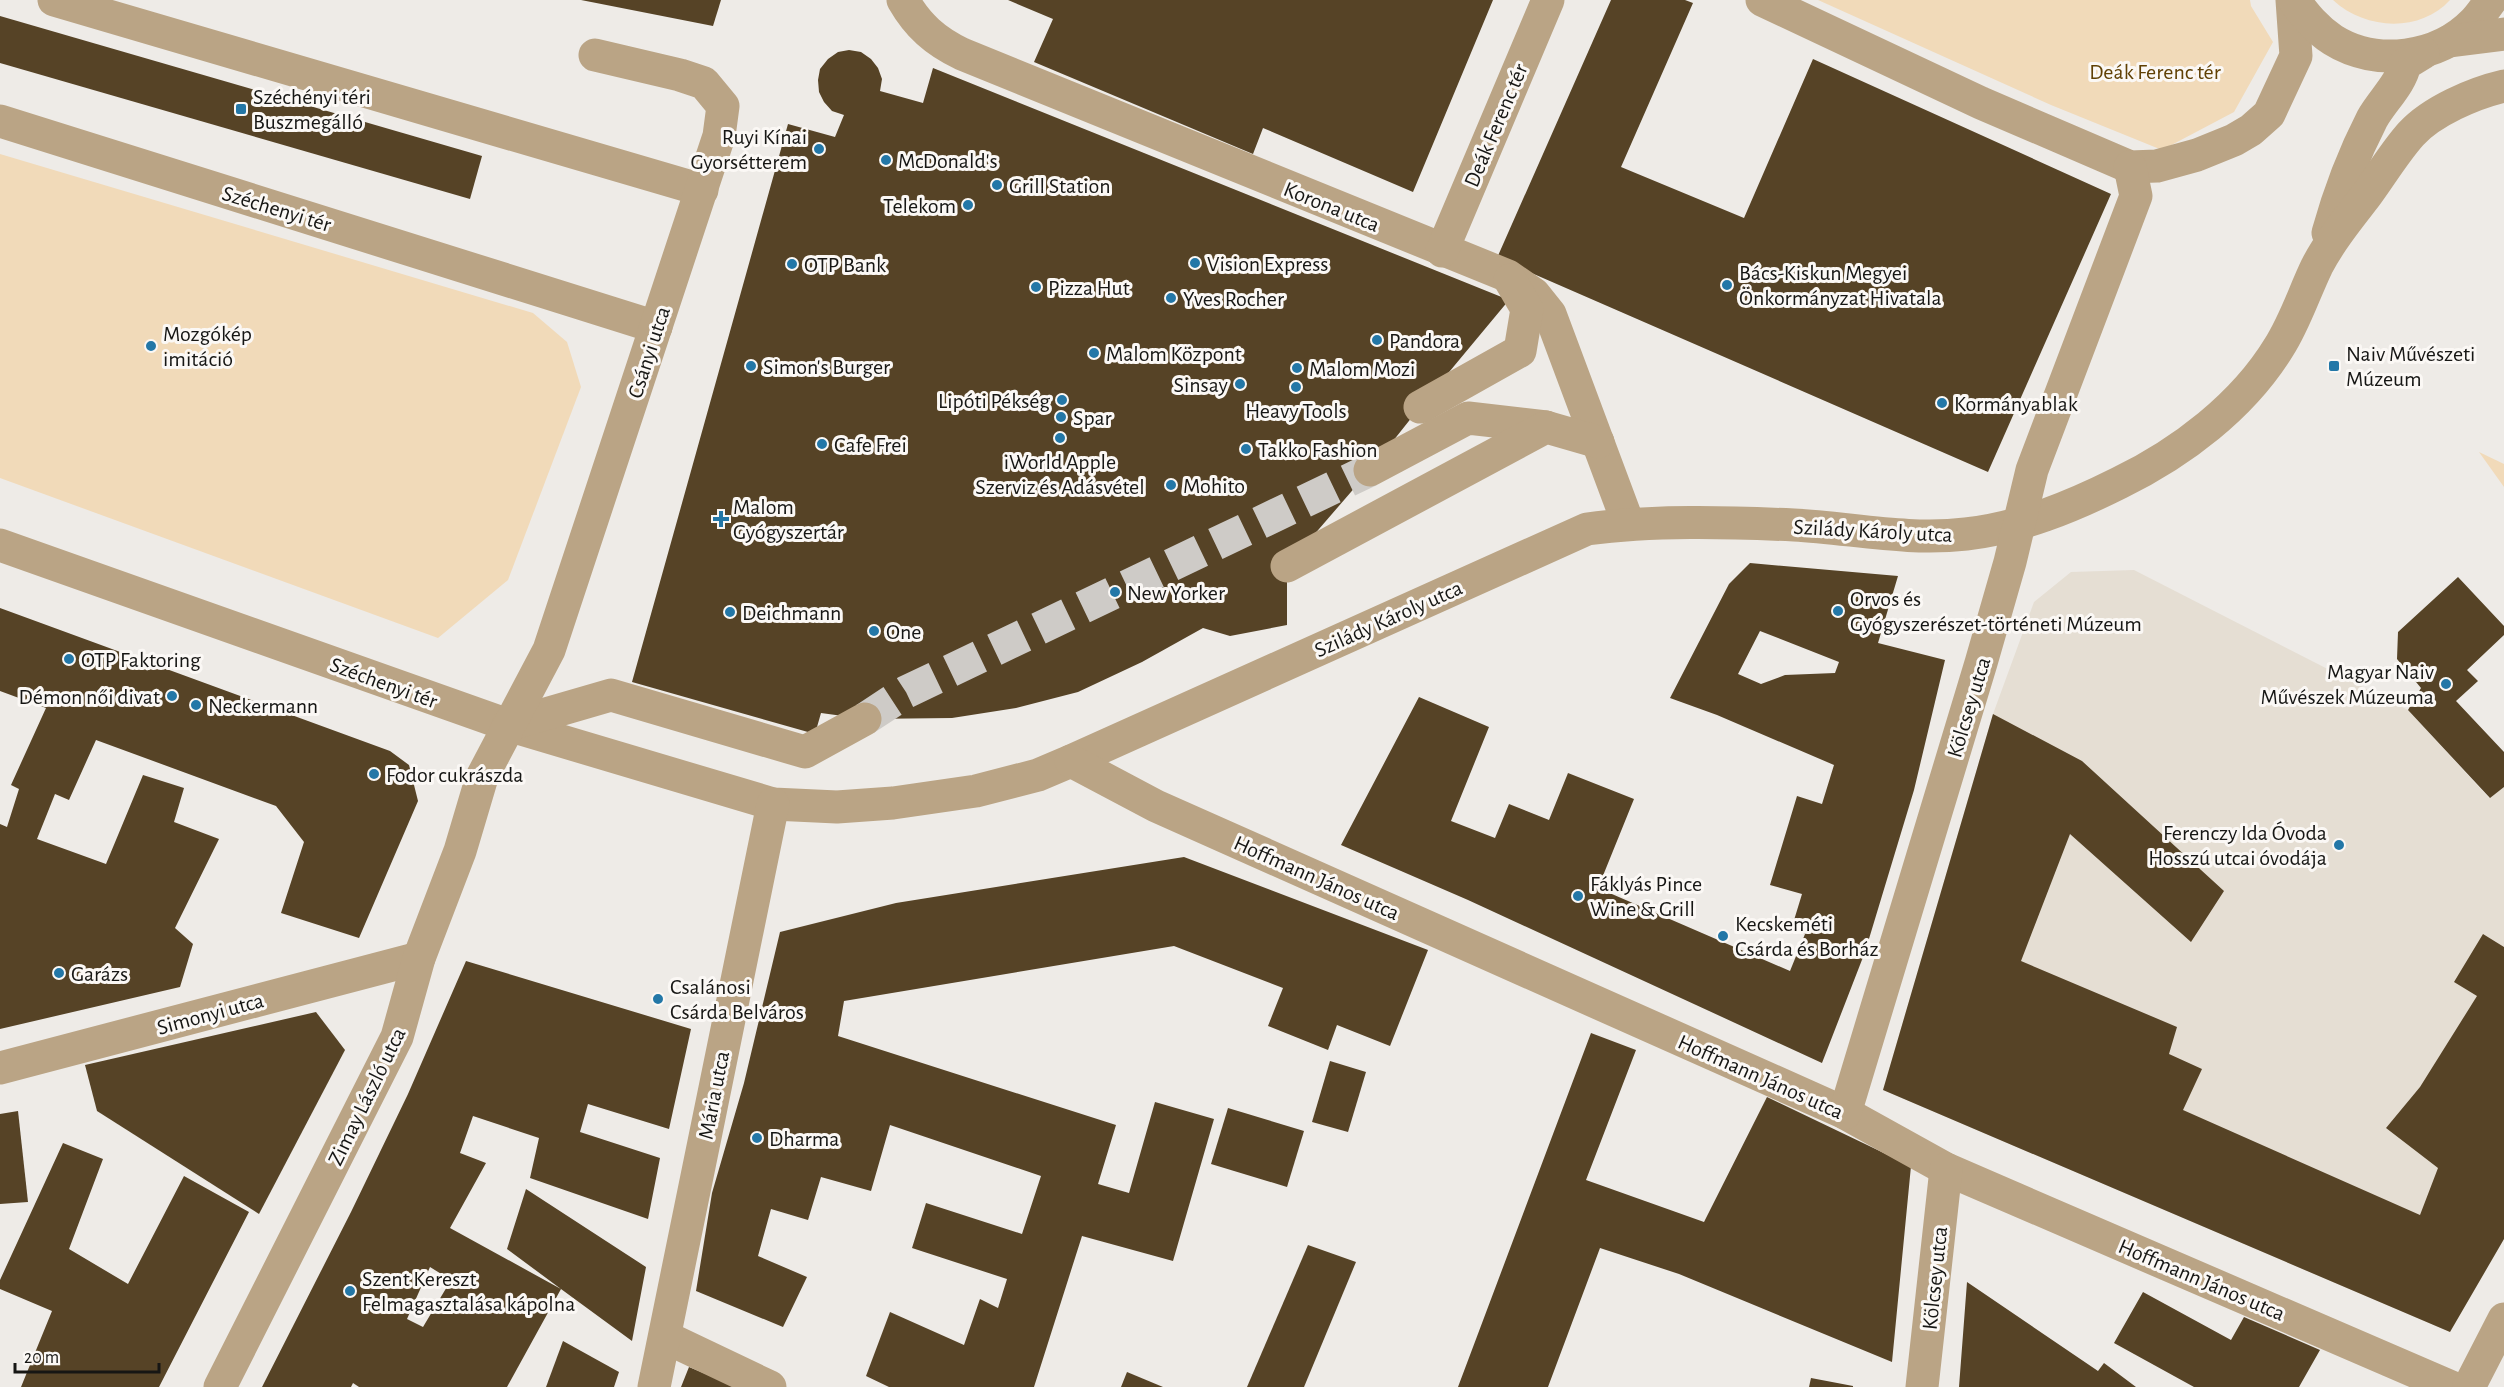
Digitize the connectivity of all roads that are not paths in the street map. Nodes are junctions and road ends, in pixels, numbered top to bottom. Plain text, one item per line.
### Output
1 (54, 0) edge
2 (1548, 0) edge
3 (1762, 0) edge
4 (2293, 0) edge
5 (2491, 0) edge
6 (906, 6) edge
7 (2504, 34) edge
8 (2436, 47) junction
9 (595, 55) dead end
10 (2504, 86) edge
11 (0, 121) edge
12 (2130, 167) junction
13 (702, 190) junction
14 (1442, 251) junction
15 (2319, 263) junction
16 (1508, 276) junction
17 (656, 327) junction
18 (1420, 407) dead end
19 (1546, 427) junction
20 (1598, 442) junction
21 (1370, 470) tunnel mouth
22 (1628, 523) junction
23 (2019, 524) junction
24 (0, 545) edge
25 (1287, 566) dead end
26 (865, 719) tunnel mouth
27 (508, 725) junction
28 (1071, 761) junction
29 (773, 804) junction
30 (419, 958) junction
31 (0, 1068) edge
32 (1845, 1113) junction
33 (1946, 1169) junction
34 (2504, 1319) edge
35 (665, 1337) junction
36 (220, 1387) edge
37 (654, 1387) edge
38 (770, 1387) edge
39 (1922, 1387) edge
40 (2451, 1387) edge
41 (2469, 1387) edge

1 - 13 street
2 - 14 street, Deák Ferenc tér
3 - 12 street
4 - 8 street
4 - 12 street
5 - 8 street
6 - 14 street, Korona utca
7 - 8 street
8 - 15 street
9 - 13 street, Csányi utca
10 - 15 street
11 - 17 street, Széchenyi tér
12 - 23 street
13 - 17 street, Csányi utca
14 - 16 street, Korona utca
15 - 23 street
16 - 18 street
16 - 20 street, Korona utca
17 - 27 street, Csányi utca
19 - 20 street
19 - 21 street
19 - 25 street
20 - 22 street, Korona utca
22 - 23 street, Szilády Károly utca
22 - 28 street, Szilády Károly utca
23 - 32 street, Kölcsey utca
24 - 27 street, Széchenyi tér
26 - 27 street
27 - 29 street, Széchenyi tér
27 - 30 street, Zimay László utca
28 - 29 street, Szilády Károly utca
28 - 32 street, Hoffmann János utca
29 - 35 street, Mária utca
30 - 31 street, Simonyi utca
30 - 36 street, Zimay László utca
32 - 33 street, Hoffmann János utca
33 - 39 street, Kölcsey utca
33 - 40 street, Hoffmann János utca
34 - 41 street
35 - 37 street, Mária utca
35 - 38 street

